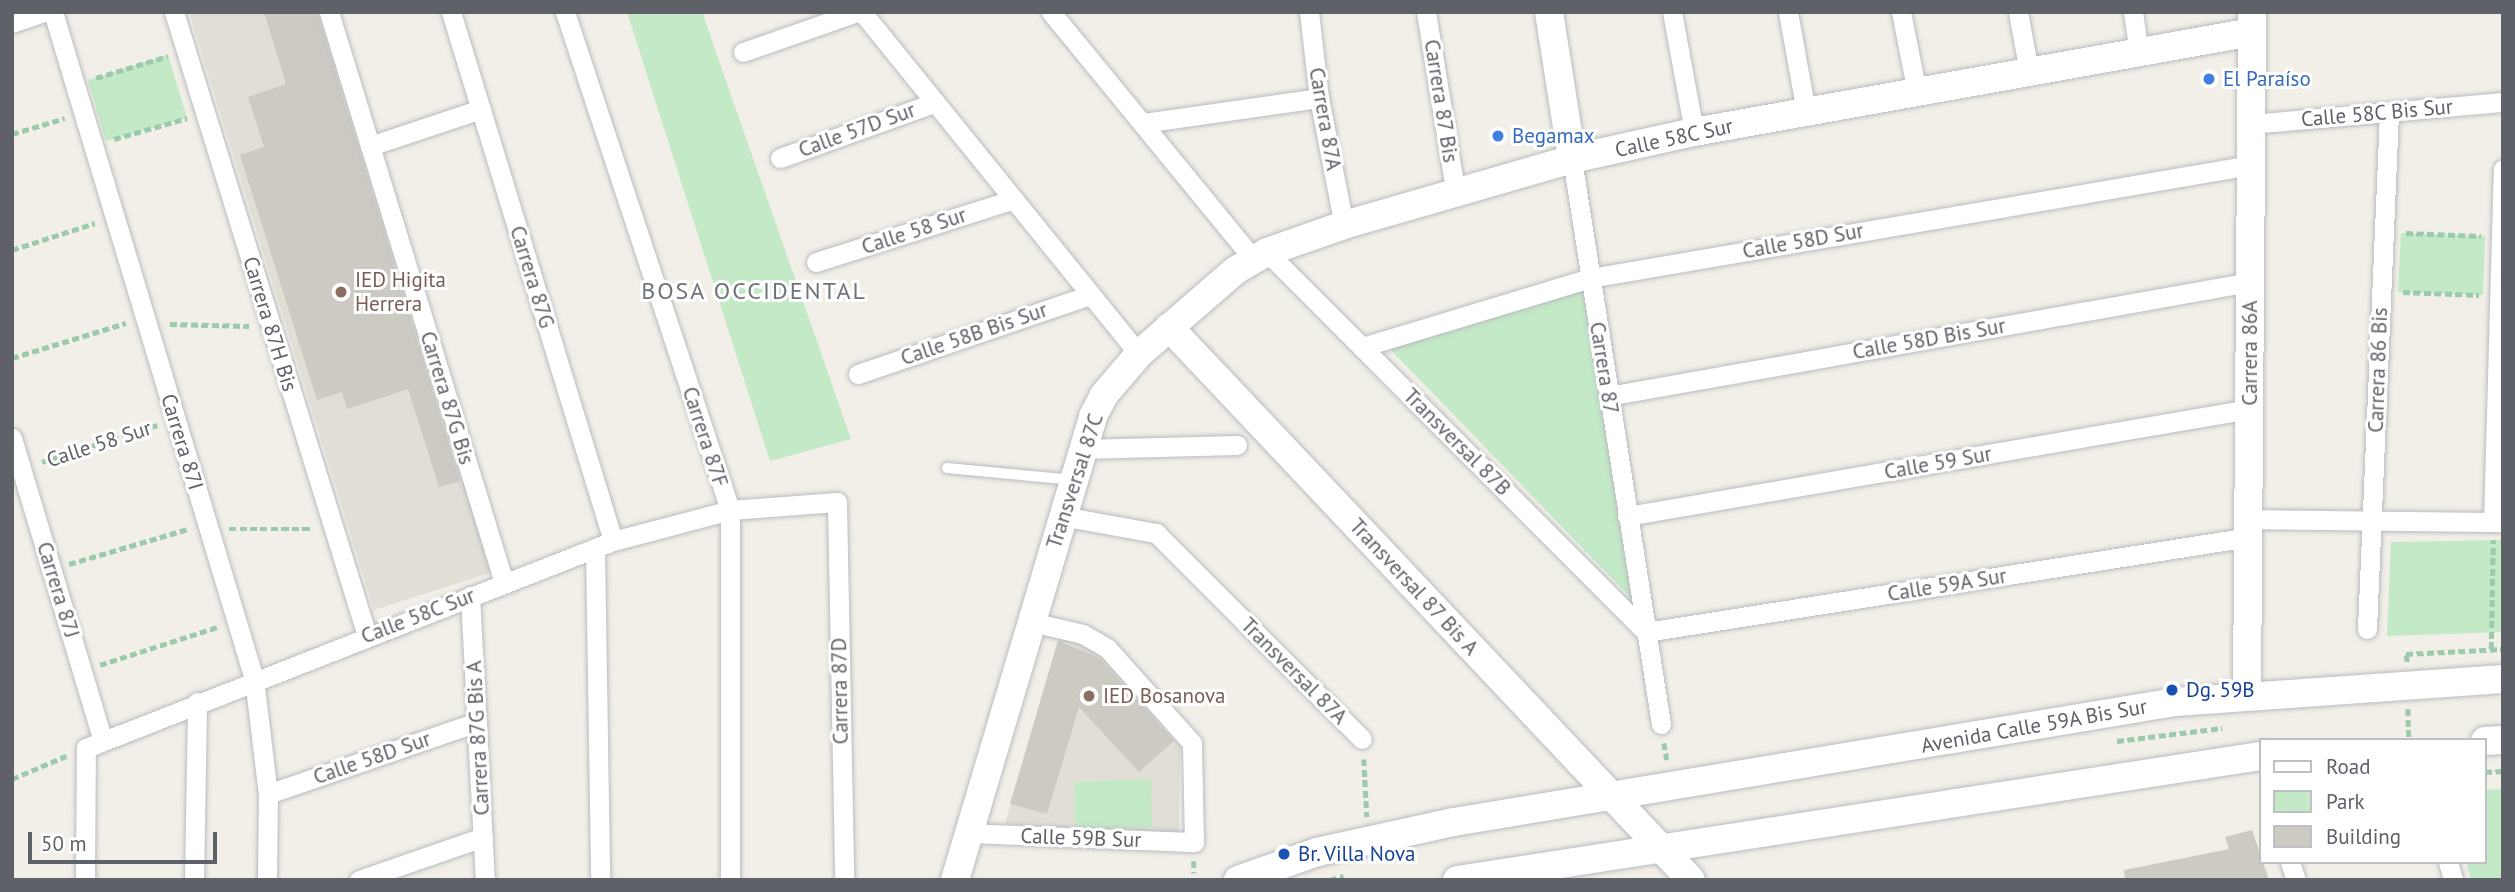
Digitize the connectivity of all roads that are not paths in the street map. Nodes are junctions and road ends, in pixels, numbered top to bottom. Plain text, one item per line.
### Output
1 (44, 12) edge
2 (53, 12) edge
3 (174, 12) edge
4 (329, 12) edge
5 (451, 12) edge
6 (565, 12) edge
7 (856, 12) edge
8 (862, 12) edge
9 (1051, 12) edge
10 (1309, 12) edge
11 (1426, 12) edge
12 (1549, 12) edge
13 (1672, 12) edge
14 (1788, 12) edge
15 (1901, 12) edge
16 (2018, 12) edge
17 (2133, 12) edge
18 (2252, 22) edge
19 (12, 23) edge
20 (743, 52) dead end
21 (2139, 53) junction
22 (2029, 72) junction
23 (1917, 93) junction
24 (1319, 99) junction
25 (2503, 102) edge
26 (934, 103) junction
27 (481, 109) junction
28 (1806, 112) junction
29 (2389, 112) junction
30 (1143, 123) junction
31 (2251, 124) junction
32 (1693, 132) junction
33 (370, 146) junction
34 (780, 158) dead end
35 (1572, 159) junction
36 (2251, 165) junction
37 (2503, 169) edge
38 (1455, 189) junction
39 (1011, 200) junction
40 (1344, 225) junction
41 (1260, 255) junction
42 (816, 262) dead end
43 (1590, 278) junction
44 (2250, 282) junction
45 (1090, 295) junction
46 (1169, 327) junction
47 (1362, 347) junction
48 (1139, 354) junction
49 (858, 374) dead end
50 (1608, 396) junction
51 (2249, 410) junction
52 (12, 439) edge
53 (1237, 445) dead end
54 (1082, 449) junction
55 (947, 468) dead end
56 (1073, 480) junction
57 (837, 502) joint
58 (730, 510) junction
59 (1062, 516) junction
60 (1627, 516) junction
61 (2372, 521) junction
62 (2498, 522) edge
63 (2249, 528) junction
64 (604, 544) junction
65 (504, 583) junction
66 (470, 596) junction
67 (1031, 622) junction
68 (2367, 629) dead end
69 (1646, 632) junction
70 (367, 636) junction
71 (254, 679) junction
72 (2503, 679) edge
73 (2247, 695) junction
74 (197, 702) junction
75 (477, 722) junction
76 (1661, 724) dead end
77 (1362, 739) road end
78 (95, 745) junction
79 (2260, 756) edge
80 (268, 794) junction
81 (1611, 797) junction
82 (968, 833) junction
83 (483, 837) junction
84 (1660, 847) junction
85 (85, 880) edge
86 (194, 880) edge
87 (267, 880) edge
88 (359, 880) edge
89 (485, 880) edge
90 (600, 880) edge
91 (730, 880) edge
92 (844, 880) edge
93 (955, 880) edge
94 (1238, 880) edge
95 (1457, 880) edge
96 (1691, 880) edge

1 - 19 street
2 - 71 street, Carrera 87I
3 - 70 street, Carrera 87H Bis
4 - 33 street, Carrera 87G Bis
5 - 27 street, Carrera 87G
6 - 58 street, Carrera 87F
7 - 20 street
8 - 26 street
9 - 30 street, Transversal 87B
10 - 24 street, Carrera 87A
11 - 38 street, Carrera 87 Bis
12 - 35 street, Carrera 87
13 - 32 street
14 - 28 street
15 - 23 street
16 - 22 street
17 - 21 street
18 - 21 street, Calle 58C Sur
18 - 31 street, Carrera 86A
21 - 22 street, Calle 58C Sur
22 - 23 street, Calle 58C Sur
23 - 28 street, Calle 58C Sur
24 - 30 street
24 - 40 street, Carrera 87A
25 - 29 street, Calle 58C Bis Sur
26 - 34 street, Calle 57D Sur
26 - 39 street
27 - 33 street
27 - 64 street, Carrera 87G
28 - 32 street, Calle 58C Sur
29 - 31 street, Calle 58C Bis Sur
29 - 61 street, Carrera 86 Bis
30 - 41 street, Transversal 87B
31 - 36 street, Carrera 86A
32 - 35 street, Calle 58C Sur
33 - 65 street, Carrera 87G Bis
35 - 38 street, Calle 58C Sur
35 - 43 street, Carrera 87
36 - 43 street, Calle 58D Sur
36 - 44 street, Carrera 86A
37 - 62 street
38 - 40 street, Calle 58C Sur
39 - 42 street, Calle 58 Sur
39 - 45 street
40 - 41 street, Calle 58C Sur
41 - 46 street, Calle 58C Sur
41 - 47 street, Transversal 87B
43 - 47 street, Calle 58D Sur
43 - 50 street, Carrera 87
44 - 50 street, Calle 58D Bis Sur
44 - 51 street, Carrera 86A
45 - 48 street
45 - 49 street, Calle 58B Bis Sur
46 - 48 street, Calle 58C Sur
46 - 81 street, Transversal 87 Bis A
47 - 69 street, Transversal 87B
48 - 54 street, Transversal 87C
50 - 60 street, Carrera 87
51 - 60 street, Calle 59 Sur
51 - 63 street, Carrera 86A
52 - 78 street, Carrera 87J
53 - 54 street
54 - 56 street, Transversal 87C
55 - 56 lane
56 - 59 street, Transversal 87C
57 - 58 street, Calle 58C Sur
57 - 92 street, Carrera 87D
58 - 64 street, Calle 58C Sur
58 - 91 street, Carrera 87F
59 - 67 street, Transversal 87C
59 - 77 street, Transversal 87A
60 - 69 street, Carrera 87
61 - 62 street, Calle 59A Sur
61 - 63 street, Calle 59A Sur
61 - 68 street, Carrera 86 Bis
63 - 69 street, Calle 59A Sur
63 - 73 street, Carrera 86A
64 - 65 street, Calle 58C Sur
64 - 90 street, Carrera 87G
65 - 66 street, Calle 58C Sur
66 - 70 street, Calle 58C Sur
66 - 75 street, Carrera 87G Bis A
67 - 82 street, Transversal 87C
67 - 82 street, Calle 59B Sur
69 - 76 street, Carrera 87
70 - 71 street, Calle 58C Sur
71 - 74 street, Calle 58C Sur
71 - 80 street, Carrera 87I
72 - 73 street, Avenida Calle 59A Bis Sur
73 - 81 street, Avenida Calle 59A Bis Sur
74 - 78 street, Calle 58C Sur
74 - 86 street
75 - 80 street, Calle 58D Sur
75 - 83 street, Carrera 87G Bis A
78 - 85 street, Carrera 87J
79 - 84 street
80 - 87 street, Carrera 87I
81 - 84 street, Transversal 87 Bis A
81 - 94 street, Avenida Calle 59A Bis Sur
82 - 93 street, Transversal 87C
83 - 88 street
83 - 89 street, Carrera 87G Bis A
84 - 95 street
84 - 96 street, Transversal 87 Bis A

